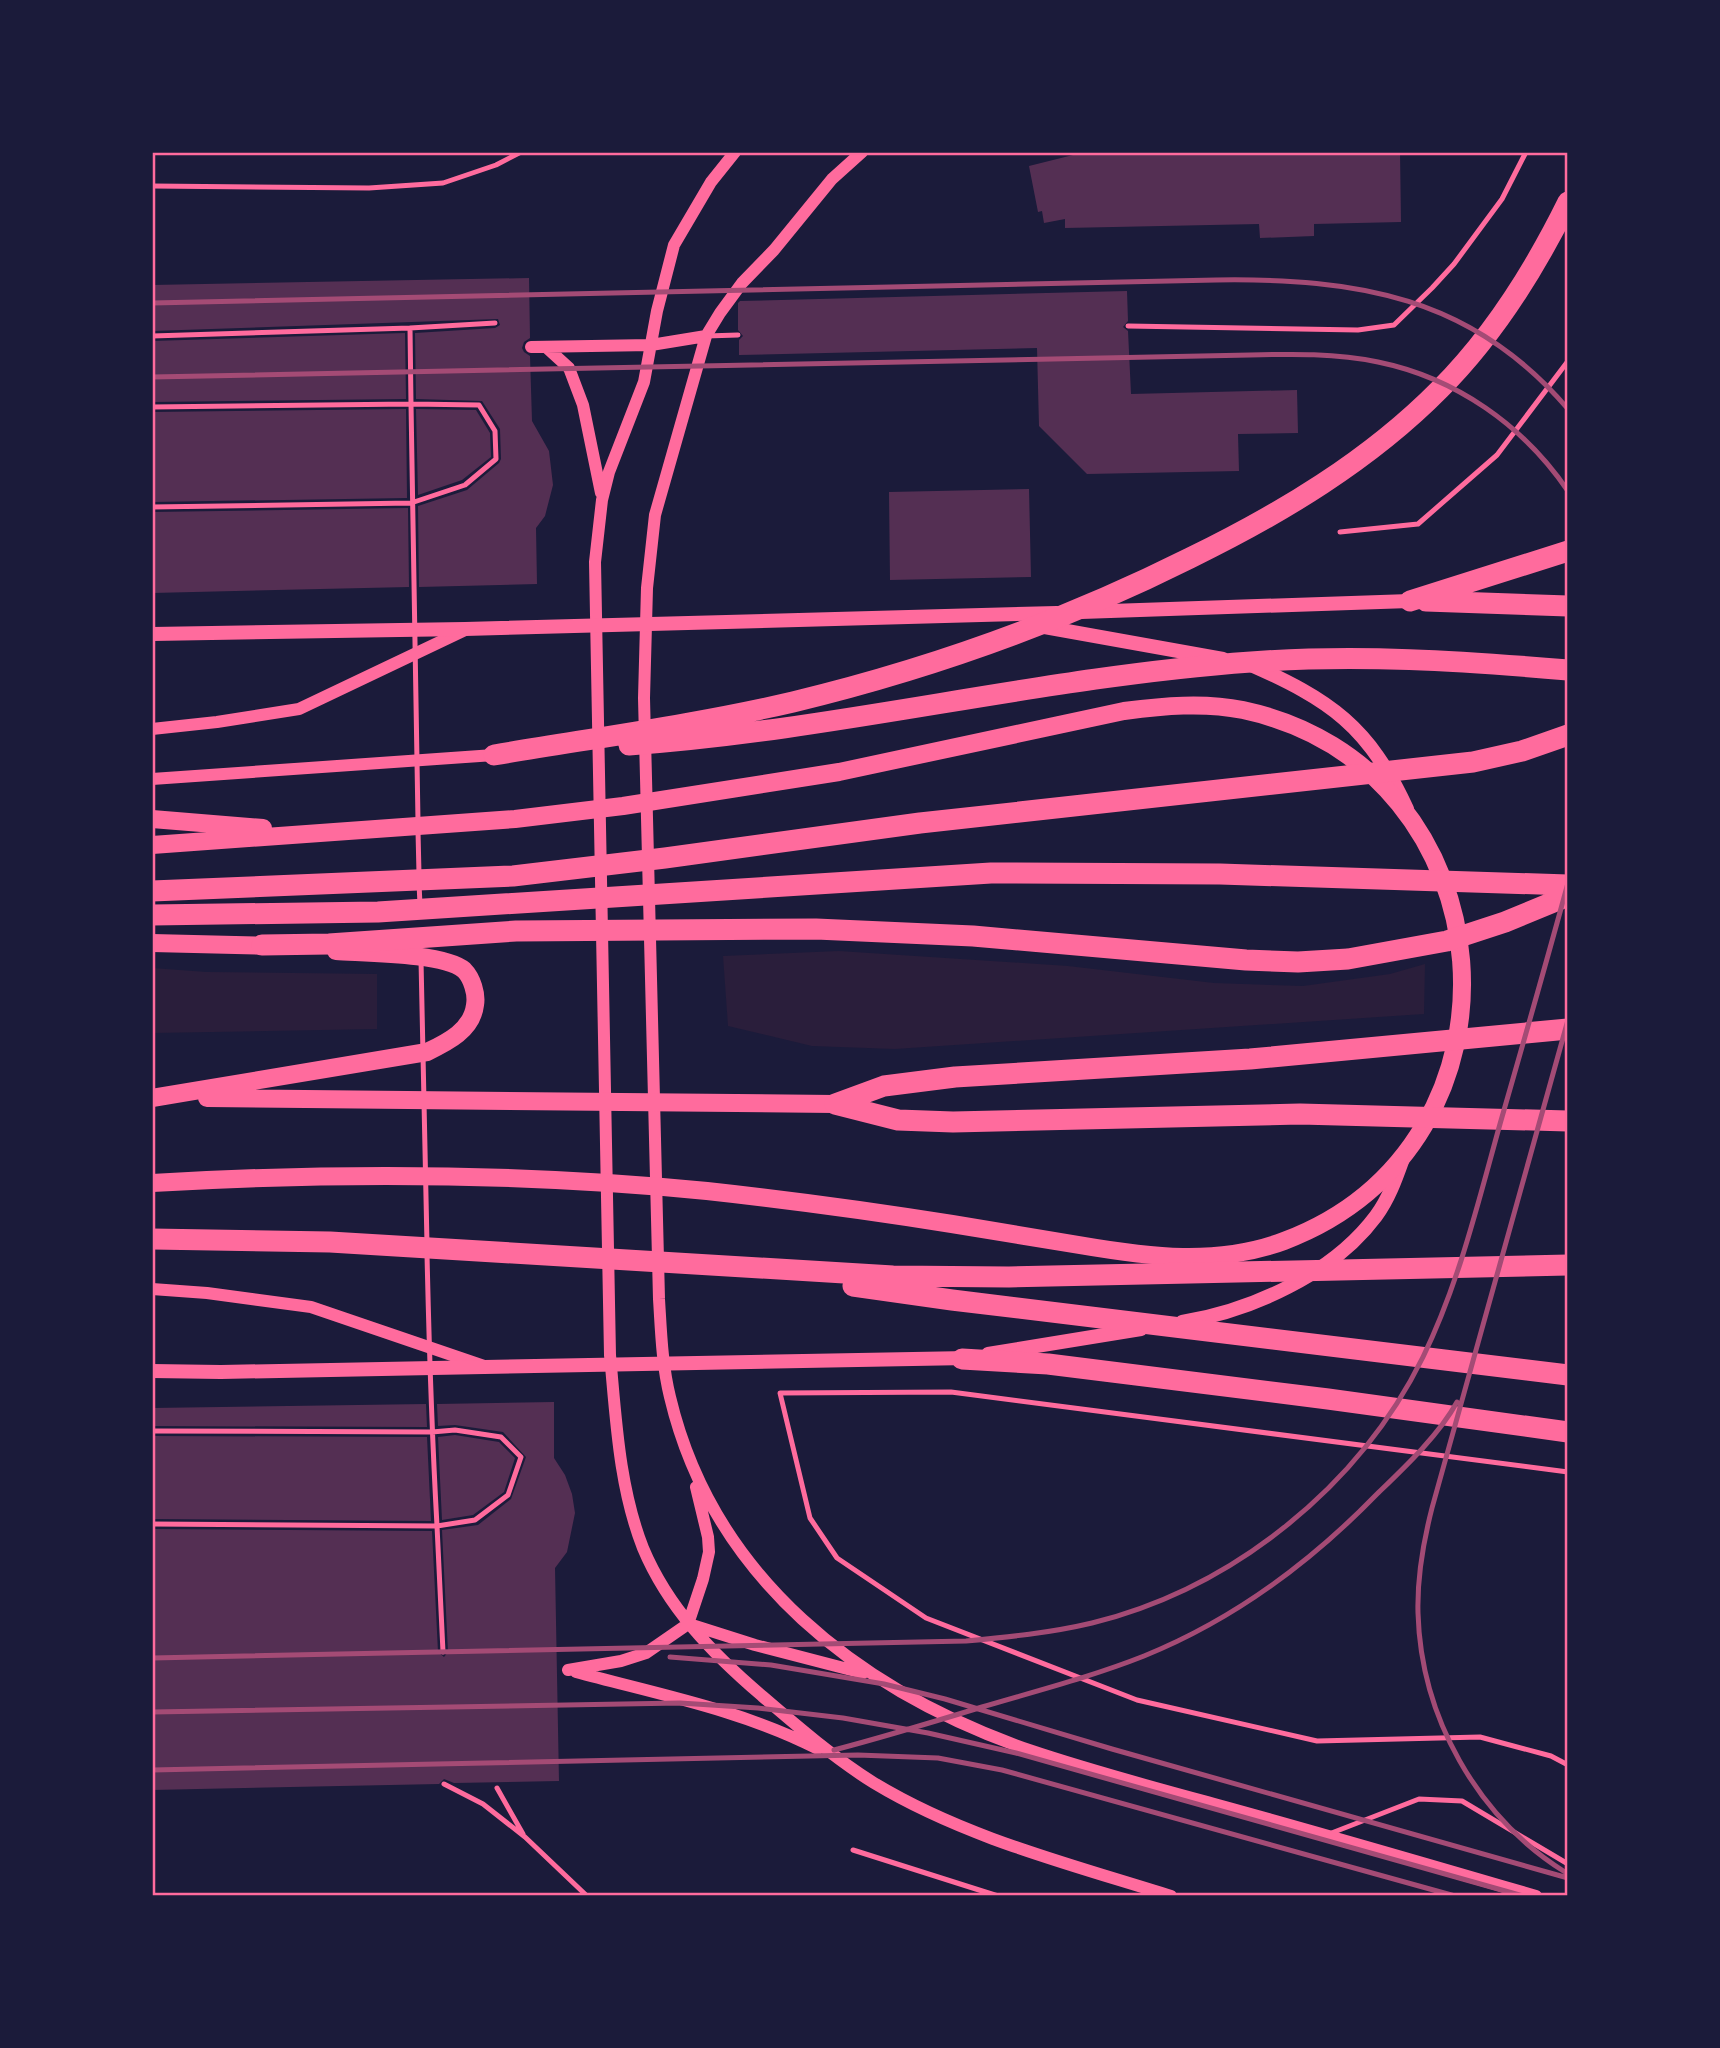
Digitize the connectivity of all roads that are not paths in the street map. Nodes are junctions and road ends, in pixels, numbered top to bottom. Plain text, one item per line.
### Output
1 (521, 152) edge
2 (735, 152) edge
3 (862, 152) edge
4 (1526, 152) edge
5 (152, 186) edge
6 (1568, 202) edge
7 (495, 323) dead end
8 (1128, 326) dead end
9 (410, 328) junction
10 (738, 335) dead end
11 (152, 336) edge
12 (706, 336) junction
13 (651, 345) junction
14 (531, 347) dead end
15 (546, 347) junction
16 (1568, 361) edge
17 (411, 404) junction
18 (152, 407) edge
19 (602, 500) junction
20 (411, 503) junction
21 (152, 507) edge
22 (1340, 532) dead end
23 (1568, 551) edge
24 (1410, 601) junction
25 (1568, 606) edge
26 (980, 616) junction
27 (465, 629) junction
28 (152, 634) edge
29 (1568, 670) edge
30 (152, 729) edge
31 (1568, 735) edge
32 (494, 755) junction
33 (152, 779) edge
34 (152, 819) edge
35 (1412, 820) junction
36 (315, 832) junction
37 (152, 845) edge
38 (1568, 885) edge
39 (152, 891) edge
40 (1568, 896) edge
41 (152, 915) edge
42 (420, 920) dead end
43 (420, 934) dead end
44 (152, 943) edge
45 (262, 945) junction
46 (1568, 1030) edge
47 (157, 1097) edge
48 (835, 1104) junction
49 (1568, 1121) edge
50 (1405, 1153) junction
51 (152, 1183) edge
52 (152, 1239) edge
53 (1568, 1265) edge
54 (715, 1267) junction
55 (152, 1289) edge
56 (962, 1359) junction
57 (485, 1366) junction
58 (152, 1371) edge
59 (1568, 1374) edge
60 (152, 1431) edge
61 (432, 1432) junction
62 (1568, 1432) edge
63 (688, 1457) junction
64 (1568, 1472) edge
65 (152, 1524) edge
66 (438, 1526) junction
67 (688, 1624) junction
68 (443, 1652) dead end
69 (875, 1676) junction
70 (846, 1763) junction
71 (1568, 1765) edge
72 (444, 1784) dead end
73 (497, 1788) dead end
74 (1326, 1835) junction
75 (525, 1836) junction
76 (853, 1850) dead end
77 (1568, 1864) edge
78 (587, 1896) edge
79 (998, 1896) edge
80 (1171, 1896) edge
81 (1536, 1896) edge

1 - 5 lane
2 - 13 street
3 - 12 street
4 - 8 lane
6 - 32 highway
7 - 9 lane
9 - 11 lane
9 - 17 lane
10 - 12 lane
12 - 13 street
12 - 63 street
13 - 15 street
13 - 19 street
14 - 15 street
15 - 19 street
16 - 22 lane
17 - 18 lane
17 - 20 lane
17 - 20 lane
19 - 67 street
20 - 21 lane
20 - 42 lane
23 - 24 highway
24 - 25 highway
24 - 26 main road
26 - 27 main road
26 - 35 main road
27 - 28 main road
27 - 30 street
29 - 32 highway
31 - 39 highway
32 - 33 street
34 - 36 main road
35 - 36 main road
35 - 50 main road
36 - 37 main road
38 - 41 highway
40 - 45 highway
43 - 61 lane
44 - 45 main road
45 - 47 main road
46 - 48 highway
47 - 48 main road
48 - 49 highway
50 - 51 main road
50 - 56 main road
52 - 54 highway
53 - 54 highway
54 - 59 highway
55 - 57 street
56 - 57 main road
56 - 62 highway
57 - 58 main road
60 - 61 lane
61 - 66 lane
61 - 66 lane
63 - 67 street
63 - 69 street
64 - 71 lane
65 - 66 lane
66 - 68 lane
67 - 69 street
67 - 70 street
67 - 70 street
69 - 74 street
70 - 80 street
72 - 75 lane
73 - 75 lane
74 - 77 lane
74 - 81 street
75 - 78 lane
76 - 79 lane

